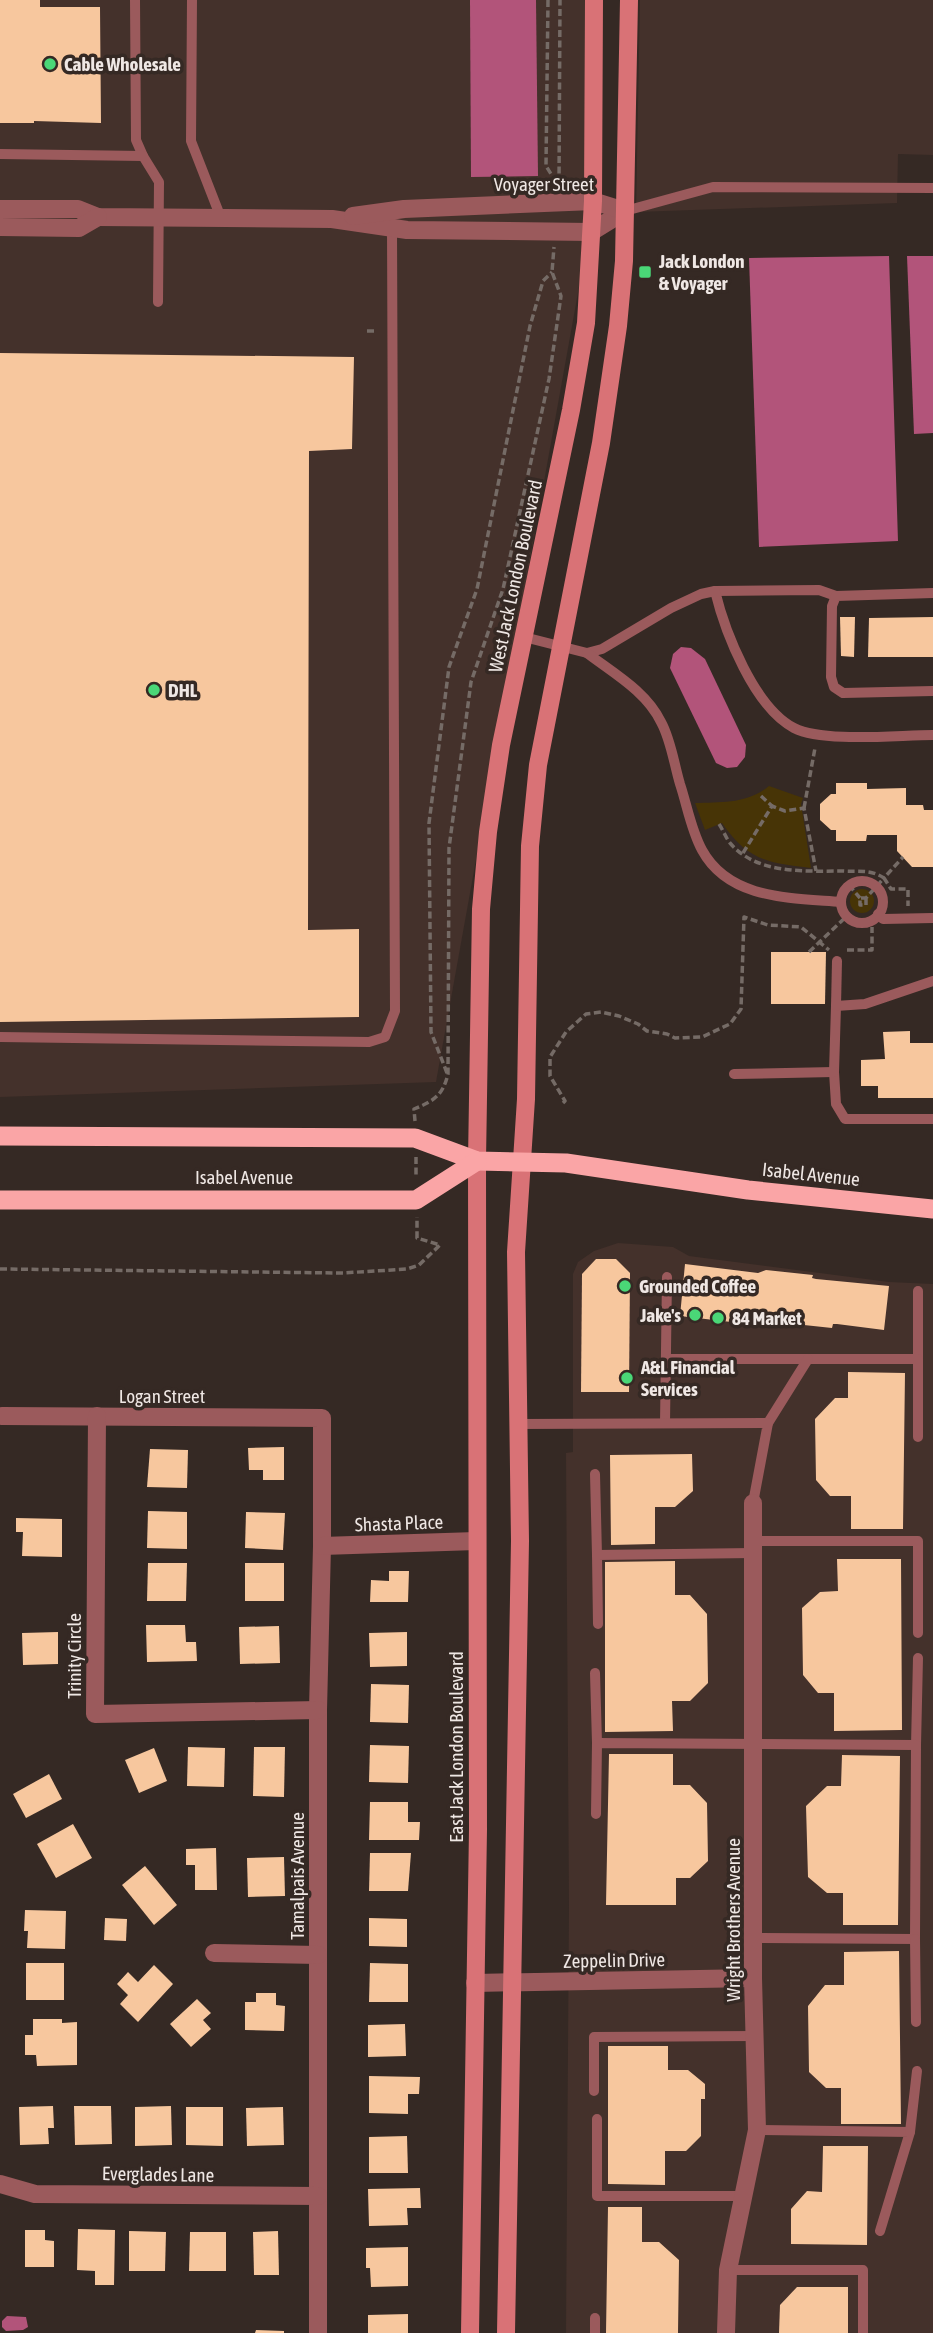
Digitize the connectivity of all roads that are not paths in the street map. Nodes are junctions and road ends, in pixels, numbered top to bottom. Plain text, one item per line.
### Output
1 (135, 0) edge
2 (192, 0) edge
3 (594, 0) edge
4 (629, 0) edge
5 (0, 154) edge
6 (143, 156) junction
7 (933, 188) edge
8 (593, 201) junction
9 (0, 209) edge
10 (625, 211) junction
11 (98, 218) junction
12 (159, 218) junction
13 (221, 218) junction
14 (332, 219) junction
15 (0, 227) edge
16 (392, 228) junction
17 (591, 232) junction
18 (158, 302) dead end
19 (715, 591) junction
20 (933, 593) edge
21 (836, 596) junction
22 (523, 637) junction
23 (561, 646) junction
24 (587, 653) junction
25 (933, 691) edge
26 (933, 735) edge
27 (841, 902) junction
28 (874, 918) junction
29 (933, 918) edge
30 (837, 961) dead end
31 (933, 981) edge
32 (836, 1006) junction
33 (0, 1037) edge
34 (834, 1072) junction
35 (734, 1074) dead end
36 (933, 1119) edge
37 (0, 1136) edge
38 (477, 1161) junction
39 (521, 1162) junction
40 (0, 1200) edge
41 (933, 1209) edge
42 (667, 1277) dead end
43 (918, 1291) dead end
44 (666, 1359) junction
45 (808, 1359) junction
46 (918, 1359) junction
47 (2, 1416) edge
48 (97, 1416) junction
49 (322, 1418) joint
50 (665, 1423) junction
51 (768, 1423) junction
52 (519, 1424) junction
53 (918, 1437) dead end
54 (595, 1474) dead end
55 (753, 1503) joint
56 (476, 1541) junction
57 (322, 1546) junction
58 (753, 1547) junction
59 (597, 1555) junction
60 (598, 1624) dead end
61 (918, 1633) dead end
62 (918, 1658) dead end
63 (595, 1673) dead end
64 (318, 1710) junction
65 (597, 1743) junction
66 (753, 1744) junction
67 (916, 1745) junction
68 (596, 1814) dead end
69 (753, 1938) junction
70 (915, 1939) junction
71 (214, 1953) dead end
72 (318, 1955) junction
73 (753, 1978) junction
74 (475, 1983) junction
75 (511, 1983) junction
76 (916, 2022) dead end
77 (755, 2036) junction
78 (917, 2071) dead end
79 (594, 2091) dead end
80 (597, 2119) dead end
81 (757, 2130) junction
82 (910, 2133) junction
83 (0, 2184) edge
84 (318, 2196) junction
85 (743, 2196) junction
86 (880, 2231) dead end
87 (728, 2270) junction
88 (595, 2318) dead end
89 (318, 2333) edge
90 (470, 2333) edge
91 (506, 2333) edge
92 (595, 2333) edge
93 (726, 2333) edge
94 (863, 2333) edge

1 - 6 lane
2 - 13 lane
3 - 8 main road, West Jack London Boulevard
4 - 10 main road
5 - 6 lane
6 - 12 lane
7 - 10 lane
8 - 10 street, Voyager Street
8 - 14 street, Voyager Street
8 - 17 main road, West Jack London Boulevard
9 - 11 street, Voyager Street
10 - 17 street
10 - 23 main road
11 - 12 street, Voyager Street
11 - 15 street, Voyager Street
12 - 13 street, Voyager Street
12 - 18 lane
13 - 14 street, Voyager Street
14 - 16 street, Voyager Street
16 - 17 street, Voyager Street
16 - 33 lane
17 - 22 main road, West Jack London Boulevard
19 - 21 lane
19 - 24 lane
19 - 26 lane
20 - 21 lane
21 - 25 lane
22 - 23 lane
22 - 38 main road, West Jack London Boulevard
23 - 24 lane
23 - 39 main road
24 - 27 lane
27 - 28 lane
27 - 28 lane
28 - 29 lane
30 - 32 lane
31 - 32 lane
32 - 34 lane
34 - 35 lane
34 - 36 lane
37 - 38 highway, Isabel Avenue
38 - 39 highway, Isabel Avenue
38 - 40 highway, Isabel Avenue
38 - 56 main road, East Jack London Boulevard
39 - 41 highway, Isabel Avenue
39 - 52 main road
42 - 44 lane
43 - 46 lane
44 - 45 lane
44 - 50 lane
45 - 46 lane
45 - 51 lane
46 - 53 lane
47 - 48 street, Logan Street
48 - 49 street, Logan Street
48 - 64 street, Trinity Circle
49 - 57 street, Tamalpais Avenue
50 - 51 lane
50 - 52 lane
51 - 55 lane
52 - 75 main road
54 - 59 lane
55 - 58 street, Wright Brothers Avenue
56 - 57 street, Shasta Place
56 - 74 main road, East Jack London Boulevard
57 - 64 street, Tamalpais Avenue
58 - 59 lane
58 - 61 lane
58 - 66 street, Wright Brothers Avenue
59 - 60 lane
62 - 67 lane
63 - 65 lane
64 - 72 street, Tamalpais Avenue
65 - 66 lane
65 - 68 lane
66 - 67 lane
66 - 69 street, Wright Brothers Avenue
67 - 70 lane
69 - 70 lane
69 - 73 street, Wright Brothers Avenue
70 - 76 lane
71 - 72 street
72 - 84 street, Tamalpais Avenue
73 - 75 street, Zeppelin Drive
73 - 77 street, Wright Brothers Avenue
74 - 75 street, Zeppelin Drive
74 - 90 main road, East Jack London Boulevard
75 - 91 main road
77 - 79 lane
77 - 81 street, Wright Brothers Avenue
78 - 82 lane
80 - 85 lane
81 - 82 lane
81 - 85 street, Wright Brothers Avenue
82 - 86 lane
83 - 84 street, Everglades Lane
84 - 89 street, Tamalpais Avenue
85 - 87 street, Wright Brothers Avenue
87 - 93 street, Wright Brothers Avenue
87 - 94 lane
88 - 92 lane

